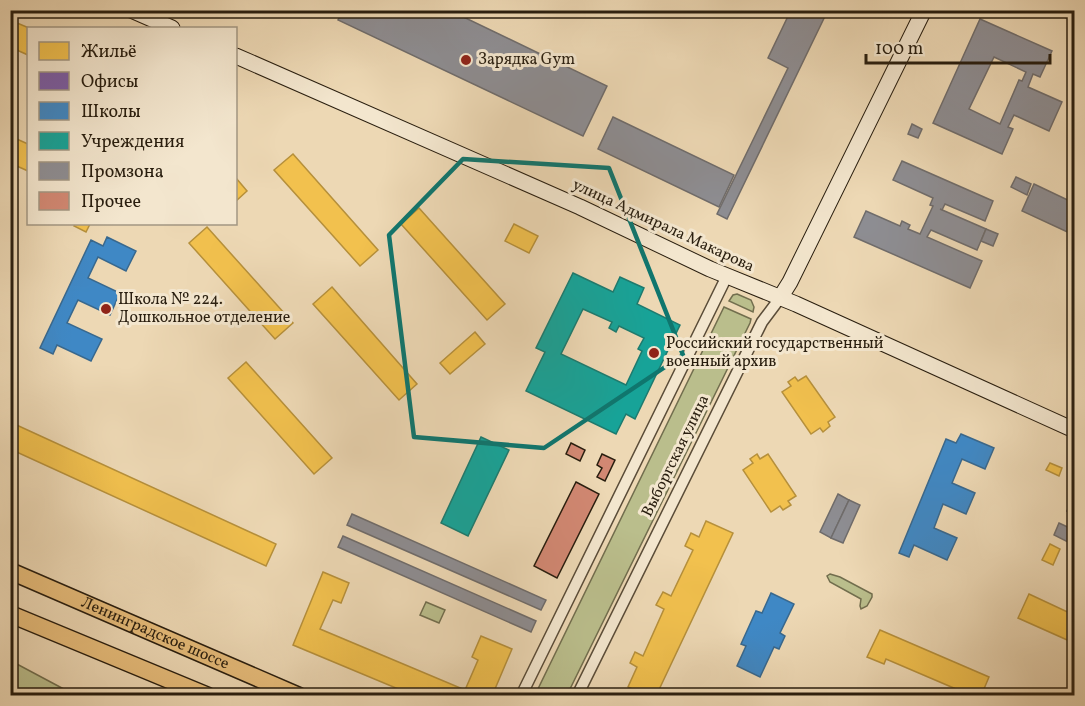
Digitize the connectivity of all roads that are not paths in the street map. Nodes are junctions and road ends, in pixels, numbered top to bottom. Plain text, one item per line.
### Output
1 (131, 10) edge
2 (924, 10) edge
3 (170, 27) edge
4 (237, 56) edge
5 (727, 276) junction
6 (780, 298) junction
7 (1074, 430) edge
8 (10, 571) edge
9 (10, 614) edge
10 (208, 696) edge
11 (299, 696) edge
12 (521, 696) edge
13 (577, 696) edge

1 - 3 street
2 - 6 street, Выборгская улица
4 - 5 street, улица Адмирала Макарова
5 - 6 street, улица Адмирала Макарова
5 - 12 street, Выборгская улица
6 - 7 street, улица Адмирала Макарова
6 - 13 street, Выборгская улица
8 - 11 main road, Ленинградское шоссе
9 - 10 main road

